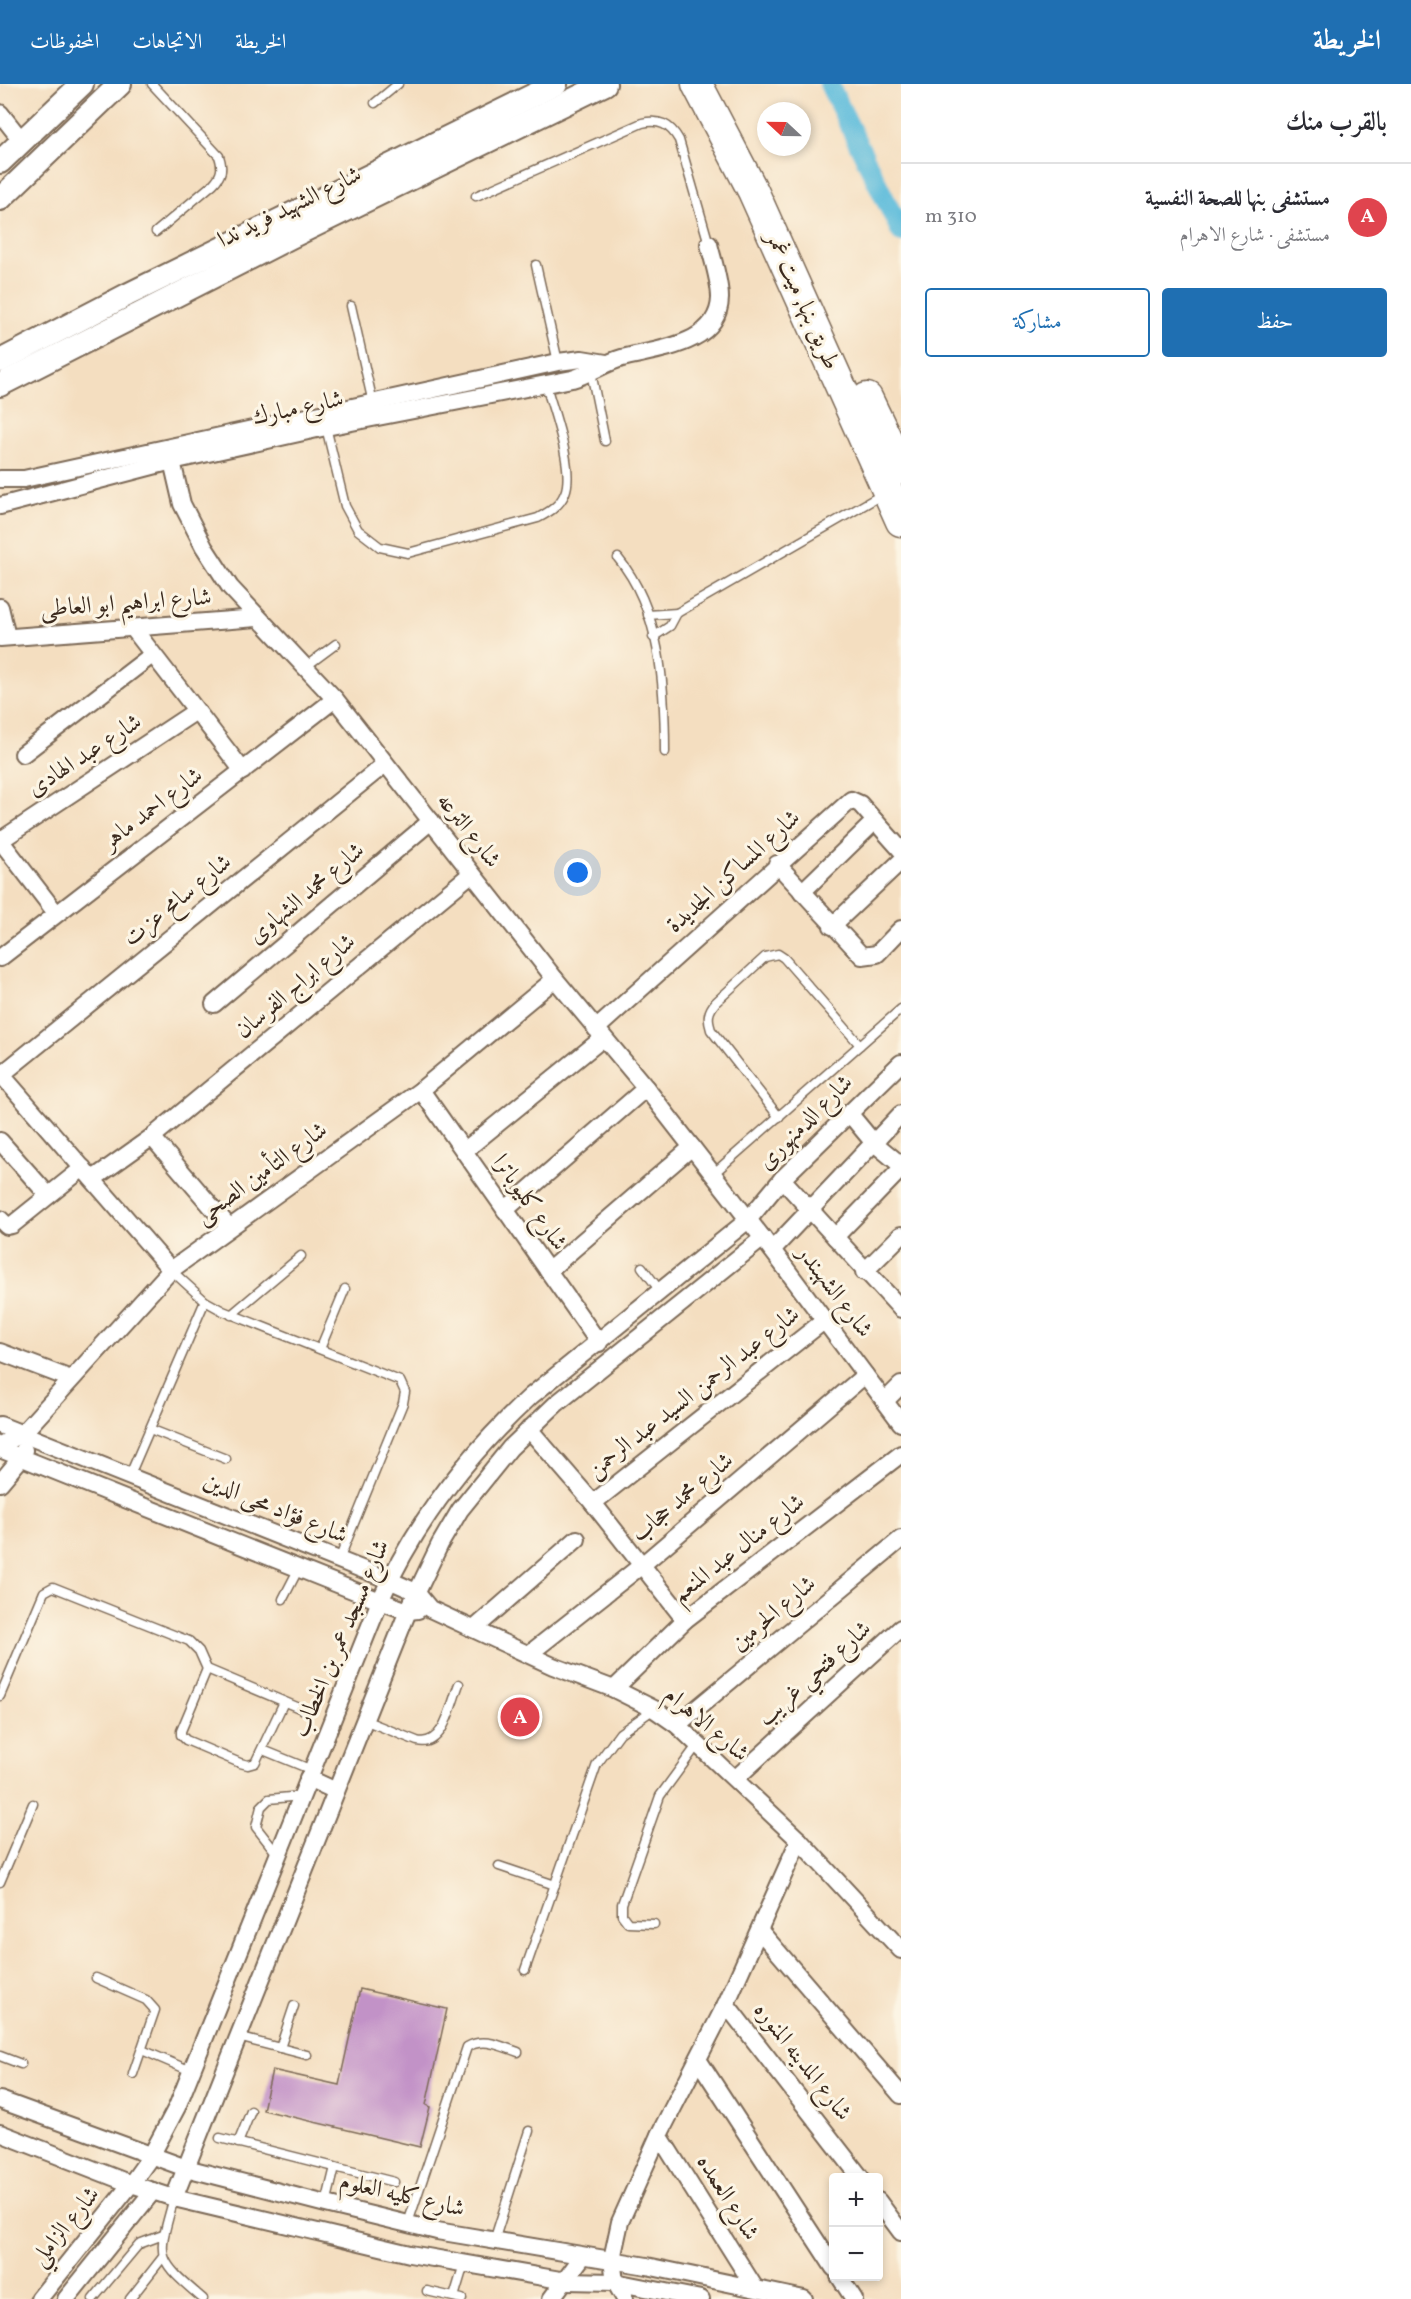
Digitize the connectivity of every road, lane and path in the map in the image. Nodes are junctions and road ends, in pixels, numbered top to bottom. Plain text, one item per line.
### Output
1 (81, 84) edge
2 (120, 84) edge
3 (152, 84) edge
4 (398, 84) edge
5 (556, 84) edge
6 (605, 84) edge
7 (697, 84) edge
8 (718, 84) edge
9 (375, 103) dead end
10 (0, 113) edge
11 (22, 141) junction
12 (0, 162) edge
13 (760, 187) junction
14 (476, 196) dead end
15 (0, 199) edge
16 (156, 232) dead end
17 (709, 244) joint
18 (536, 265) dead end
19 (351, 306) dead end
20 (0, 362) edge
21 (558, 362) junction
22 (606, 363) junction
23 (591, 372) junction
24 (554, 383) junction
25 (0, 385) edge
26 (373, 403) junction
27 (324, 421) junction
28 (605, 441) dead end
29 (172, 461) junction
30 (0, 479) edge
31 (894, 480) edge
32 (0, 506) edge
33 (901, 521) edge
34 (618, 558) dead end
35 (0, 607) edge
36 (677, 613) junction
37 (648, 615) junction
38 (257, 618) junction
39 (132, 627) junction
40 (4, 637) edge
41 (653, 637) junction
42 (336, 644) dead end
43 (152, 654) junction
44 (304, 667) junction
45 (335, 699) junction
46 (196, 711) junction
47 (665, 752) dead end
48 (22, 754) dead end
49 (385, 764) junction
50 (243, 771) junction
51 (431, 821) junction
52 (876, 821) junction
53 (0, 840) edge
54 (901, 850) edge
55 (901, 861) edge
56 (777, 864) junction
57 (471, 874) junction
58 (802, 892) junction
59 (56, 913) junction
60 (832, 926) junction
61 (901, 929) edge
62 (0, 958) edge
63 (555, 979) junction
64 (214, 1004) dead end
65 (901, 1010) edge
66 (599, 1033) junction
67 (860, 1045) junction
68 (901, 1063) edge
69 (1, 1074) edge
70 (646, 1088) junction
71 (421, 1090) junction
72 (849, 1113) junction
73 (901, 1114) edge
74 (779, 1117) junction
75 (152, 1137) junction
76 (0, 1141) edge
77 (873, 1142) junction
78 (692, 1148) junction
79 (464, 1151) junction
80 (901, 1167) edge
81 (88, 1174) junction
82 (713, 1174) junction
83 (782, 1179) junction
84 (48, 1195) junction
85 (505, 1210) junction
86 (811, 1211) junction
87 (748, 1220) junction
88 (6, 1222) edge
89 (229, 1227) junction
90 (901, 1235) edge
91 (835, 1237) junction
92 (767, 1244) junction
93 (301, 1256) dead end
94 (642, 1267) dead end
95 (171, 1270) junction
96 (548, 1271) junction
97 (864, 1272) junction
98 (345, 1289) dead end
99 (661, 1292) junction
100 (205, 1301) junction
101 (901, 1309) edge
102 (231, 1315) junction
103 (825, 1320) junction
104 (598, 1343) junction
105 (320, 1349) junction
106 (0, 1352) edge
107 (865, 1375) junction
108 (71, 1379) junction
109 (901, 1385) edge
110 (885, 1401) junction
111 (901, 1423) edge
112 (0, 1425) edge
113 (150, 1429) junction
114 (529, 1429) junction
115 (22, 1434) junction
116 (0, 1445) edge
117 (0, 1449) edge
118 (901, 1454) edge
119 (21, 1458) junction
120 (226, 1459) dead end
121 (129, 1476) junction
122 (1, 1480) edge
123 (593, 1503) junction
124 (577, 1539) dead end
125 (901, 1539) edge
126 (339, 1560) junction
127 (642, 1565) junction
128 (298, 1568) junction
129 (389, 1580) junction
130 (416, 1592) junction
131 (284, 1599) dead end
132 (380, 1601) junction
133 (430, 1610) junction
134 (408, 1611) junction
135 (685, 1620) junction
136 (901, 1628) edge
137 (474, 1629) junction
138 (529, 1654) junction
139 (207, 1669) junction
140 (459, 1684) dead end
141 (614, 1689) junction
142 (0, 1696) edge
143 (284, 1702) junction
144 (654, 1709) junction
145 (304, 1710) dead end
146 (364, 1720) junction
147 (677, 1725) junction
148 (698, 1744) junction
149 (263, 1750) junction
150 (310, 1774) junction
151 (735, 1779) junction
152 (336, 1791) junction
153 (302, 1796) junction
154 (33, 1804) dead end
155 (799, 1840) junction
156 (278, 1855) junction
157 (499, 1866) dead end
158 (0, 1882) edge
159 (555, 1886) junction
160 (654, 1924) dead end
161 (760, 1931) junction
162 (901, 1950) edge
163 (525, 1970) dead end
164 (96, 1978) dead end
165 (726, 2004) junction
166 (294, 2006) dead end
167 (238, 2037) junction
168 (280, 2048) junction
169 (142, 2050) junction
170 (518, 2052) dead end
171 (307, 2055) dead end
172 (0, 2056) edge
173 (699, 2061) junction
174 (21, 2064) dead end
175 (191, 2071) junction
176 (133, 2073) dead end
177 (901, 2095) edge
178 (0, 2100) edge
179 (251, 2111) dead end
180 (529, 2131) dead end
181 (0, 2133) edge
182 (659, 2135) junction
183 (220, 2138) dead end
184 (238, 2143) junction
185 (151, 2156) junction
186 (335, 2167) junction
187 (186, 2168) junction
188 (857, 2173) edge
189 (394, 2182) dead end
190 (130, 2184) junction
191 (153, 2191) junction
192 (174, 2198) junction
193 (326, 2204) junction
194 (889, 2206) edge
195 (408, 2223) junction
196 (901, 2232) edge
197 (163, 2235) junction
198 (466, 2236) junction
199 (494, 2241) junction
200 (583, 2256) junction
201 (163, 2257) junction
202 (612, 2259) junction
203 (829, 2260) edge
204 (464, 2264) junction
205 (566, 2281) junction
206 (842, 2281) edge
207 (615, 2282) junction
208 (755, 2288) junction
209 (427, 2291) dead end
210 (458, 2298) edge
211 (39, 2299) edge
212 (66, 2299) edge
213 (93, 2299) edge
214 (130, 2299) edge
215 (203, 2299) edge
216 (551, 2299) edge
217 (625, 2299) edge
218 (701, 2299) edge
219 (804, 2299) edge
220 (854, 2299) edge

1 - 11 main road
2 - 15 main road
3 - 16 lane
4 - 9 lane
5 - 20 main road, شارع الشهيد فريد ندا
6 - 25 main road, شارع الشهيد فريد ندا
7 - 13 highway, طريق بنها, ميت غمر
8 - 13 highway, طريق بنها, ميت غمر
10 - 11 street
11 - 12 main road
13 - 31 highway, طريق بنها, ميت غمر
14 - 17 lane
17 - 22 street, شارع مبارك
18 - 21 lane
19 - 26 lane
21 - 22 street, شارع مبارك
21 - 24 street
21 - 26 street, شارع مبارك
22 - 23 street, شارع مبارك
23 - 24 street, شارع مبارك
23 - 28 lane
24 - 27 street, شارع مبارك
24 - 27 lane
26 - 27 street, شارع مبارك
27 - 29 street, شارع مبارك
27 - 30 street, شارع مبارك
29 - 32 street, شارع مبارك
29 - 38 street, شارع الترعه
31 - 33 highway, طريق بنها, ميت غمر
31 - 36 lane
34 - 37 lane
35 - 40 street
36 - 37 lane
36 - 41 lane
37 - 41 lane
38 - 39 street, شارع ابراهيم ابو العاطى
38 - 44 street, شارع الترعه
39 - 40 street, شارع ابراهيم ابو العاطى
39 - 43 street
41 - 47 lane
42 - 44 lane
43 - 46 street
43 - 48 street
44 - 45 street, شارع الترعه
45 - 49 street, شارع الترعه
45 - 50 street, شارع احمد ماهر
46 - 50 street
46 - 53 street, شارع عبد الهادى
49 - 51 street, شارع الترعه
49 - 69 street, شارع سامح عزت
50 - 59 street, شارع احمد ماهر
51 - 57 street, شارع الترعه
51 - 64 street, شارع محمد الشهاوى
52 - 54 street, شارع المساكن الجديدة
52 - 56 street, شارع المساكن الجديدة
52 - 58 street
53 - 59 street
55 - 60 street
56 - 58 street
56 - 66 street, شارع المساكن الجديدة
57 - 63 street, شارع الترعه
57 - 75 street, شارع ابراج الفرسان
58 - 60 street
59 - 62 street, شارع احمد ماهر
60 - 61 street
63 - 66 street, شارع الترعه
63 - 71 street, شارع التأمين الصحى
65 - 67 lane
66 - 70 street, شارع الترعه
66 - 79 street, شارع المساكن الجديدة
67 - 74 lane
67 - 74 lane
68 - 72 street, شارع الدمنهورى
69 - 81 street
70 - 78 street, شارع الترعه
70 - 85 street
71 - 79 street, شارع كليوباترا
71 - 89 street, شارع التأمين الصحى
72 - 77 street
72 - 83 street, شارع الدمنهورى
73 - 77 street, شارع مسجد عمر بن الخطاب
74 - 82 lane
75 - 81 street, شارع ابراج الفرسان
75 - 89 street
76 - 84 street
77 - 80 street
77 - 86 street, شارع مسجد عمر بن الخطاب
78 - 82 street, شارع الترعه
78 - 96 street
79 - 85 street, شارع كليوباترا
80 - 91 street
81 - 84 street, شارع ابراج الفرسان
81 - 95 street
82 - 87 street, شارع الترعه
83 - 86 street
83 - 87 street, شارع الدمنهورى
84 - 88 street, شارع ابراج الفرسان
85 - 96 street, شارع كليوباترا
86 - 91 street
86 - 92 street, شارع مسجد عمر بن الخطاب
87 - 92 street, شارع الشهبندر
87 - 99 street, شارع مسجد عمر بن الخطاب
89 - 95 street, شارع التأمين الصحى
90 - 97 street
91 - 97 street
92 - 103 street, شارع الشهبندر
92 - 114 street, شارع مسجد عمر بن الخطاب
93 - 102 lane
94 - 99 lane
95 - 100 lane
95 - 108 street, شارع التأمين الصحى
96 - 104 street, شارع كليوباترا
97 - 101 street
98 - 105 lane
99 - 104 street, شارع مسجد عمر بن الخطاب
100 - 102 lane
100 - 113 lane
102 - 105 lane
103 - 107 street, شارع الشهبندر
103 - 123 street, شارع عبد الرحمن السيد عبد الرحمن
104 - 129 street, شارع مسجد عمر بن الخطاب
105 - 126 lane
106 - 108 street
107 - 110 street, شارع الشهبندر
107 - 127 street, شارع محمد حجاب
108 - 115 street, شارع التأمين الصحى
109 - 110 street
110 - 111 street, شارع الشهبندر
112 - 115 street, شارع فؤاد محى الدين
113 - 120 lane
113 - 121 lane
114 - 123 street
114 - 130 street, شارع مسجد عمر بن الخطاب
115 - 116 street
115 - 119 street
115 - 121 street, شارع فؤاد محى الدين
117 - 119 street, شارع فؤاد محى الدين
118 - 135 street, شارع منال عبد المنعم
119 - 122 street
119 - 128 street, شارع فؤاد محى الدين
121 - 126 street, شارع فؤاد محى الدين
123 - 127 street
124 - 137 street
125 - 147 street, شارع الحرمين
126 - 129 street, شارع فؤاد محى الدين
127 - 135 street
127 - 138 street, شارع محمد حجاب
128 - 131 lane
128 - 132 street, شارع فؤاد محى الدين
129 - 130 street, شارع فؤاد محى الدين
129 - 132 street, شارع مسجد عمر بن الخطاب
130 - 133 street, شارع فؤاد محى الدين
130 - 134 street, شارع مسجد عمر بن الخطاب
132 - 134 street, شارع فؤاد محى الدين
132 - 150 street, شارع مسجد عمر بن الخطاب
133 - 134 street, شارع فؤاد محى الدين
133 - 137 street, شارع الاهرام
134 - 146 street, شارع مسجد عمر بن الخطاب
135 - 141 street, شارع منال عبد المنعم
136 - 151 street, شارع فتحي غريب
137 - 138 street, شارع الاهرام
138 - 141 street, شارع الاهرام
139 - 142 lane
139 - 143 lane
139 - 149 lane
140 - 146 lane
141 - 144 street, شارع الاهرام
143 - 145 lane
143 - 149 lane
144 - 147 street, شارع الاهرام
144 - 159 lane
146 - 152 street, شارع مسجد عمر بن الخطاب
147 - 148 street, شارع الاهرام
148 - 151 street, شارع الاهرام
148 - 160 lane
149 - 150 lane
150 - 152 street
150 - 153 street, شارع مسجد عمر بن الخطاب
151 - 155 street, شارع الاهرام
152 - 167 street, شارع مسجد عمر بن الخطاب
153 - 156 street, شارع مسجد عمر بن الخطاب
153 - 156 lane
154 - 158 lane
155 - 161 street, شارع المدينه المنوره
155 - 162 street, شارع الاهرام
156 - 175 street, شارع مسجد عمر بن الخطاب
157 - 159 lane
159 - 163 lane
161 - 165 street, شارع المدينه المنوره
161 - 177 street
164 - 169 lane
165 - 173 street
165 - 188 street, شارع المدينه المنوره
166 - 168 lane
167 - 168 lane
167 - 187 street, شارع مسجد عمر بن الخطاب
168 - 171 lane
169 - 175 lane
169 - 176 lane
170 - 195 lane
172 - 174 lane
173 - 182 street
173 - 203 street
175 - 185 street, شارع مسجد عمر بن الخطاب
178 - 185 street, شارع كليه العلوم
179 - 184 lane
180 - 199 lane
181 - 190 street
182 - 202 street
182 - 208 street, شارع العمده
183 - 184 lane
184 - 186 lane
185 - 187 street, شارع كليه العلوم
185 - 190 street, شارع مسجد عمر بن الخطاب
186 - 189 lane
186 - 193 lane
187 - 192 street, شارع مسجد عمر بن الخطاب
187 - 193 street, شارع كليه العلوم
190 - 191 street
190 - 211 street, شارع الزاملي
191 - 192 street
191 - 212 street, شارع الزاملي
192 - 197 lane
192 - 204 street
193 - 195 street, شارع كليه العلوم
194 - 196 street
195 - 198 street, شارع كليه العلوم
197 - 201 lane
197 - 213 lane
198 - 199 street, شارع كليه العلوم
198 - 204 street
199 - 200 street, شارع كليه العلوم
200 - 202 street, شارع كليه العلوم
200 - 205 street
201 - 214 lane
201 - 215 lane
202 - 207 street
202 - 208 street, شارع كليه العلوم
204 - 205 street
204 - 210 lane
205 - 207 street
205 - 216 street
206 - 220 street
207 - 217 street
207 - 218 street
208 - 219 street, شارع كليه العلوم
209 - 210 lane

